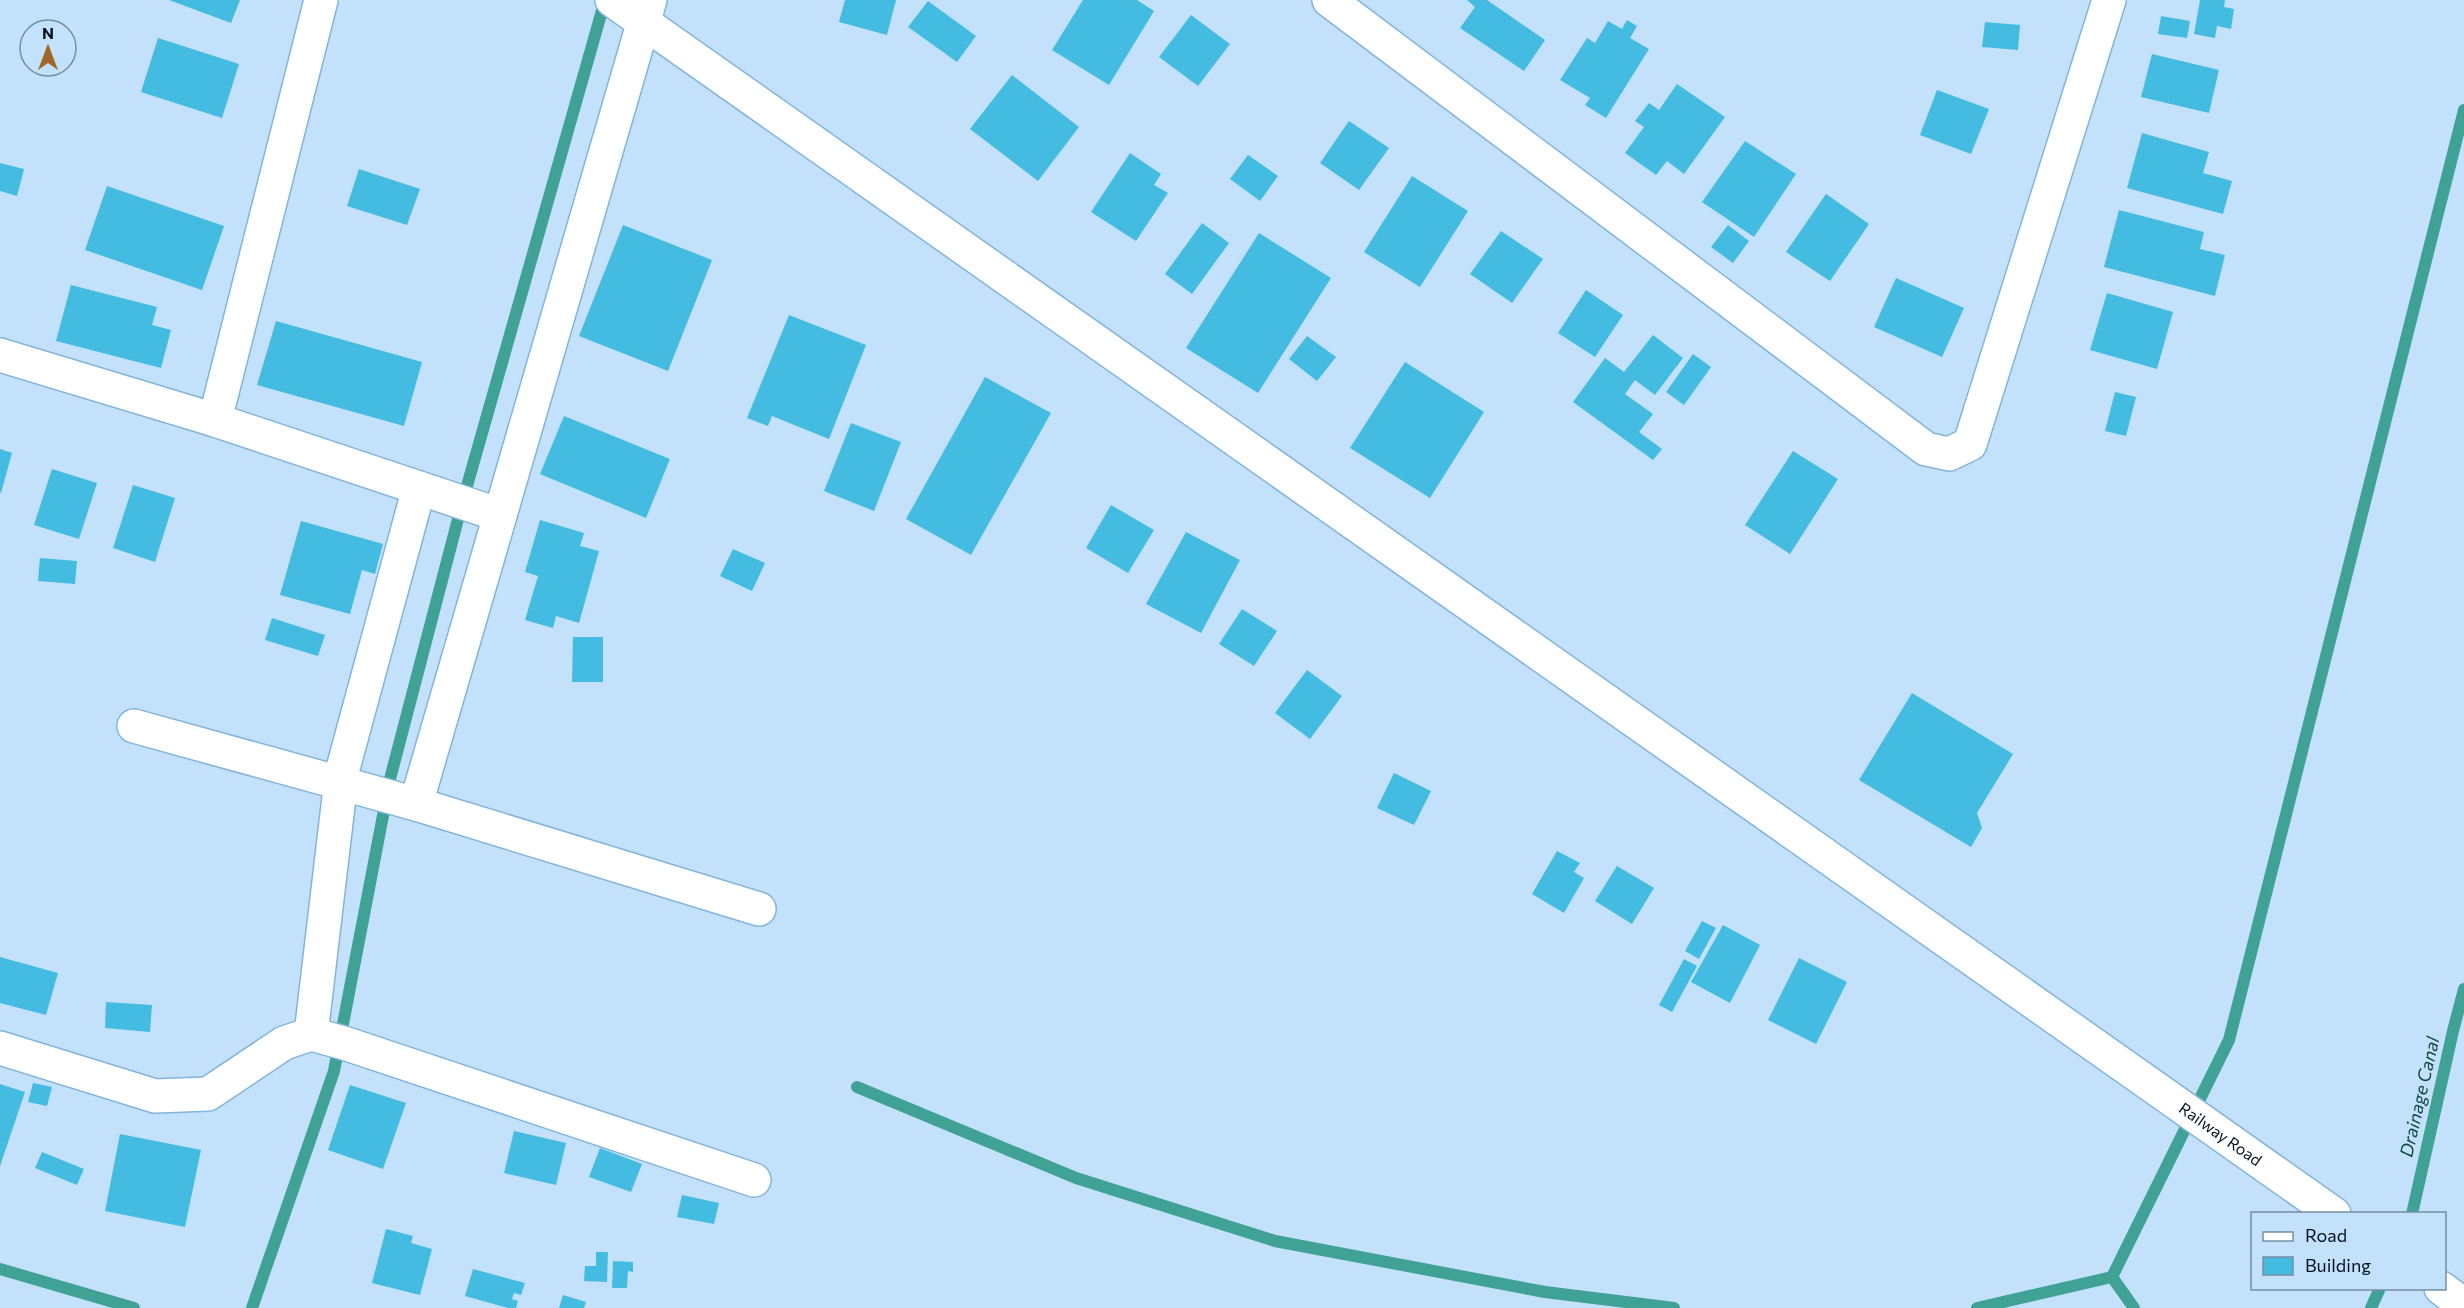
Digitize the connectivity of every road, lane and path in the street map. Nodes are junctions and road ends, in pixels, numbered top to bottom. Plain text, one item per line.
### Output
1 (321, 0) edge
2 (612, 0) edge
3 (1329, 0) edge
4 (2109, 0) edge
5 (647, 11) edge
6 (0, 355) edge
7 (215, 420) junction
8 (419, 488) junction
9 (500, 515) junction
10 (134, 726) dead end
11 (341, 783) junction
12 (416, 804) junction
13 (759, 909) dead end
14 (311, 1034) junction
15 (0, 1048) edge
16 (754, 1180) dead end
17 (2328, 1209) edge
18 (2444, 1290) edge
19 (2464, 1305) edge

1 - 7 street
2 - 5 street, Railway Road
3 - 4 street
5 - 9 street
5 - 17 street, Railway Road
6 - 7 street
7 - 8 street
8 - 9 street
8 - 11 street
9 - 12 street
10 - 11 street
11 - 12 street
11 - 14 street
12 - 13 street
14 - 15 street
14 - 16 street
18 - 19 street

